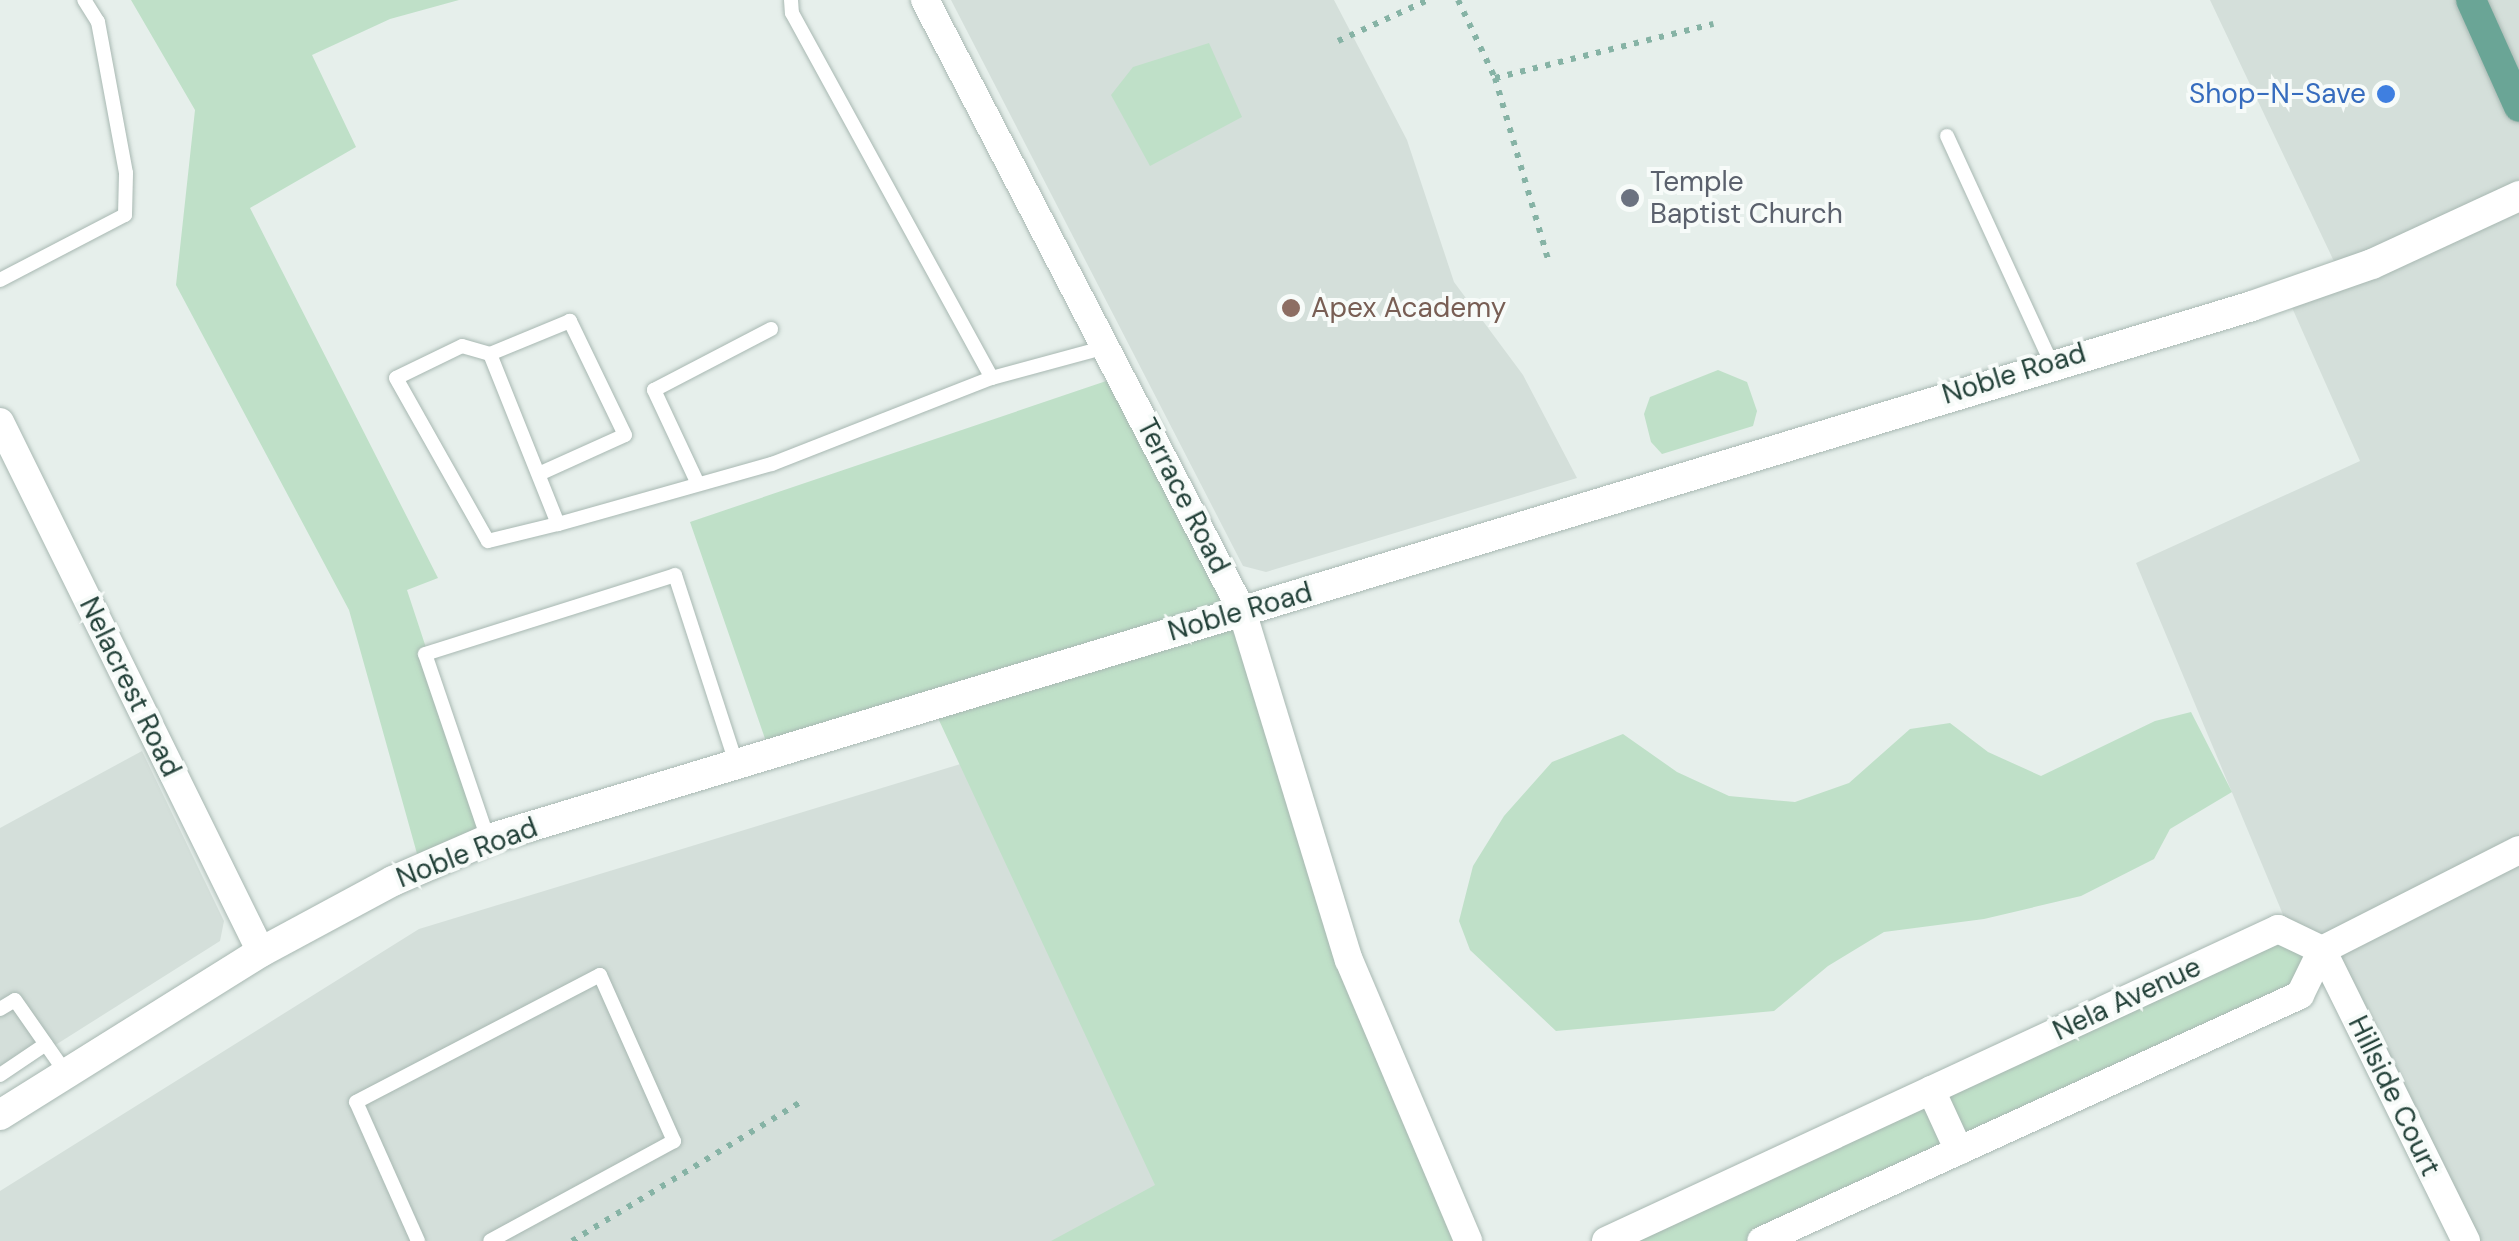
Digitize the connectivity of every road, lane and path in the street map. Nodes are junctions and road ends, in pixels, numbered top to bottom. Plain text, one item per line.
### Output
1 (84, 0) edge
2 (791, 0) edge
3 (925, 0) edge
4 (1428, 0) edge
5 (1458, 0) edge
6 (2471, 0) edge
7 (1714, 24) dead end
8 (1338, 41) dead end
9 (1495, 78) junction
10 (2519, 107) edge
11 (1948, 136) dead end
12 (2519, 196) edge
13 (1549, 263) dead end
14 (0, 280) edge
15 (771, 329) dead end
16 (1106, 347) junction
17 (490, 354) junction
18 (2051, 362) junction
19 (992, 378) junction
20 (0, 422) edge
21 (541, 473) junction
22 (698, 484) junction
23 (558, 524) junction
24 (1242, 611) junction
25 (736, 763) junction
26 (488, 840) junction
27 (2519, 850) edge
28 (2322, 950) junction
29 (260, 952) junction
30 (0, 1009) edge
31 (46, 1044) junction
32 (0, 1074) edge
33 (66, 1074) junction
34 (1930, 1090) junction
35 (802, 1101) dead end
36 (0, 1115) edge
37 (1959, 1151) junction
38 (418, 1241) edge
39 (490, 1241) edge
40 (572, 1241) edge
41 (1468, 1241) edge
42 (1606, 1241) edge
43 (1761, 1241) edge
44 (2466, 1241) edge

1 - 14 lane
2 - 19 lane
3 - 16 street, Terrace Road
4 - 8 path
5 - 9 path
6 - 10 main road
7 - 9 path
9 - 13 path
11 - 18 lane
12 - 18 main road, Noble Road
15 - 22 lane
16 - 19 lane
16 - 24 street, Terrace Road
17 - 21 lane
17 - 21 lane
17 - 23 lane
18 - 24 main road, Noble Road
19 - 22 lane
20 - 29 street, Nelacrest Road
21 - 23 lane
22 - 23 lane
24 - 25 main road, Noble Road
24 - 41 street, Terrace Road
25 - 26 main road, Noble Road
25 - 26 lane
26 - 29 main road, Noble Road
27 - 28 street
28 - 34 street, Nela Avenue
28 - 37 street
28 - 44 street, Hillside Court
29 - 33 main road, Noble Road
30 - 31 lane
31 - 32 lane
31 - 33 lane
33 - 36 main road, Noble Road
34 - 37 street
34 - 42 street, Nela Avenue
35 - 40 path
37 - 43 street
38 - 39 lane

